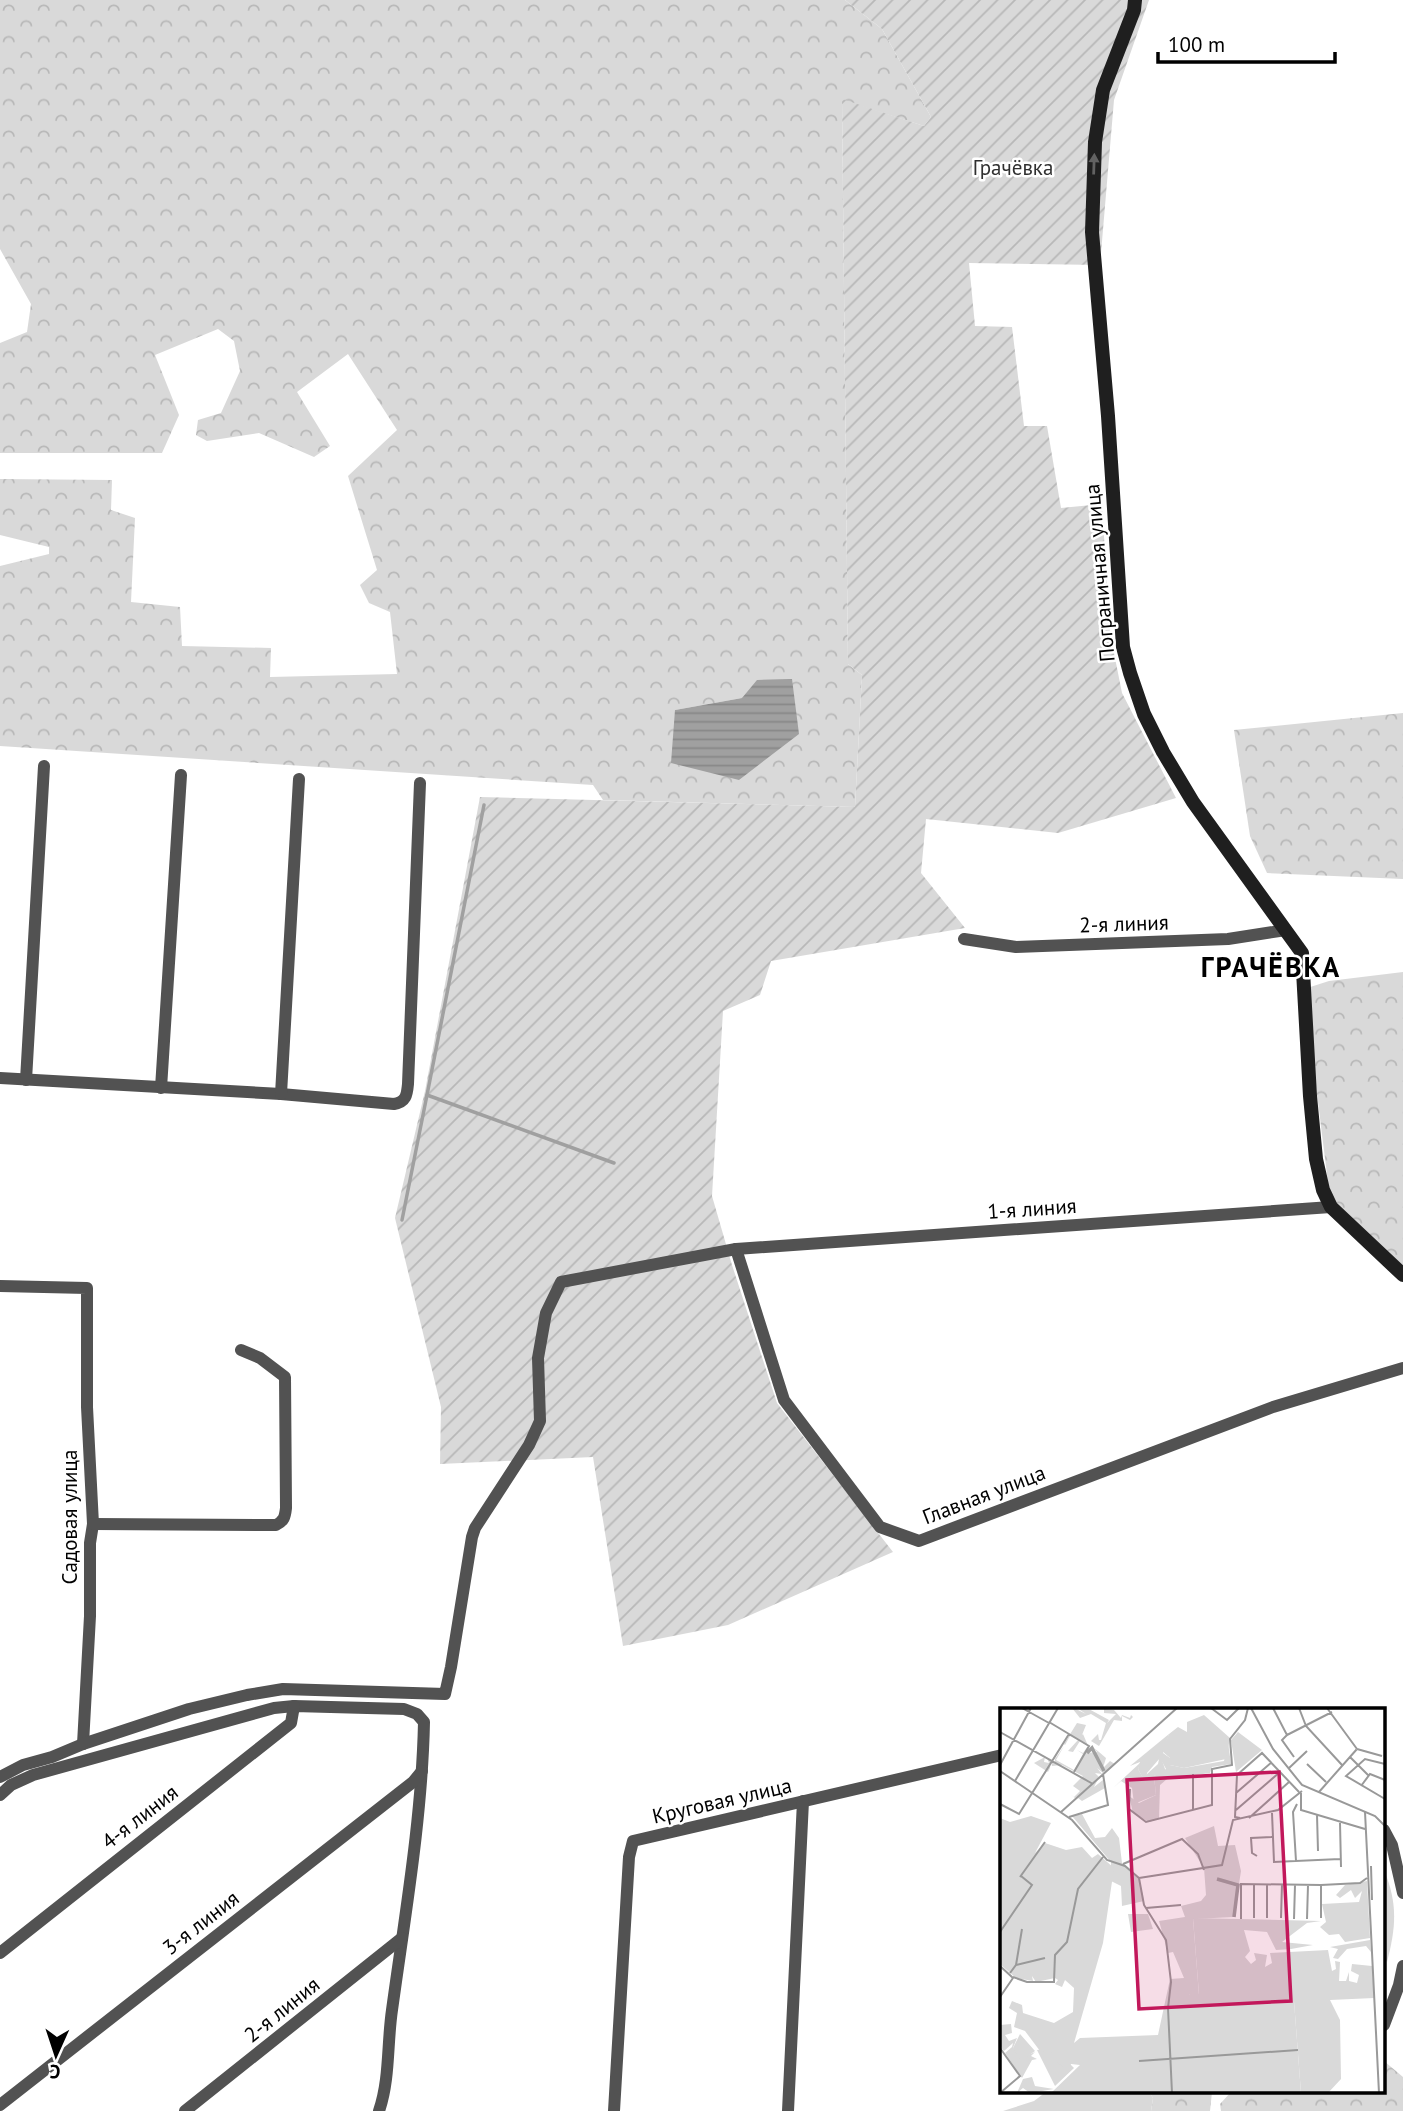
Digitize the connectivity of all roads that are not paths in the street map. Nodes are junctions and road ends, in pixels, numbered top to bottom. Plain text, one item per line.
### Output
1 (1135, 0) edge
2 (44, 766) dead end
3 (181, 775) dead end
4 (299, 779) dead end
5 (420, 783) dead end
6 (1286, 930) junction
7 (964, 939) dead end
8 (0, 1078) edge
9 (26, 1080) junction
10 (161, 1088) junction
11 (281, 1094) junction
12 (1331, 1207) junction
13 (736, 1249) junction
14 (1403, 1275) edge
15 (0, 1286) edge
16 (240, 1350) dead end
17 (1403, 1368) edge
18 (93, 1524) junction
19 (294, 1706) junction
20 (83, 1744) junction
21 (1000, 1755) edge
22 (423, 1770) junction
23 (0, 1776) edge
24 (0, 1795) edge
25 (803, 1801) junction
26 (1386, 1834) edge
27 (1403, 1894) edge
28 (402, 1938) junction
29 (0, 1952) edge
30 (1403, 1966) edge
31 (1386, 2020) edge
32 (0, 2105) edge
33 (185, 2111) edge
34 (379, 2111) edge
35 (614, 2111) edge
36 (788, 2111) edge

6 -> 1 street, Пограничная улица
2 - 9 street
3 - 10 street
4 - 11 street
5 - 11 street
6 - 7 street, 2-я линия
6 - 12 street, Пограничная улица
8 - 9 street
9 - 10 street
10 - 11 street
12 - 13 street, 1-я линия
12 - 14 street, Пограничная улица
13 - 17 street, Главная улица
13 - 20 street, 1-я линия
15 - 18 street, Садовая улица
16 - 18 street
18 - 20 street, Садовая улица
19 - 22 street
19 - 24 street
19 - 29 street, 4-я линия
20 - 23 street
21 - 25 street, Круговая улица
22 - 28 street
22 - 32 street, 3-я линия
25 - 35 street, Круговая улица
25 - 36 street
26 - 27 street
28 - 33 street, 2-я линия
28 - 34 street
30 - 31 street

